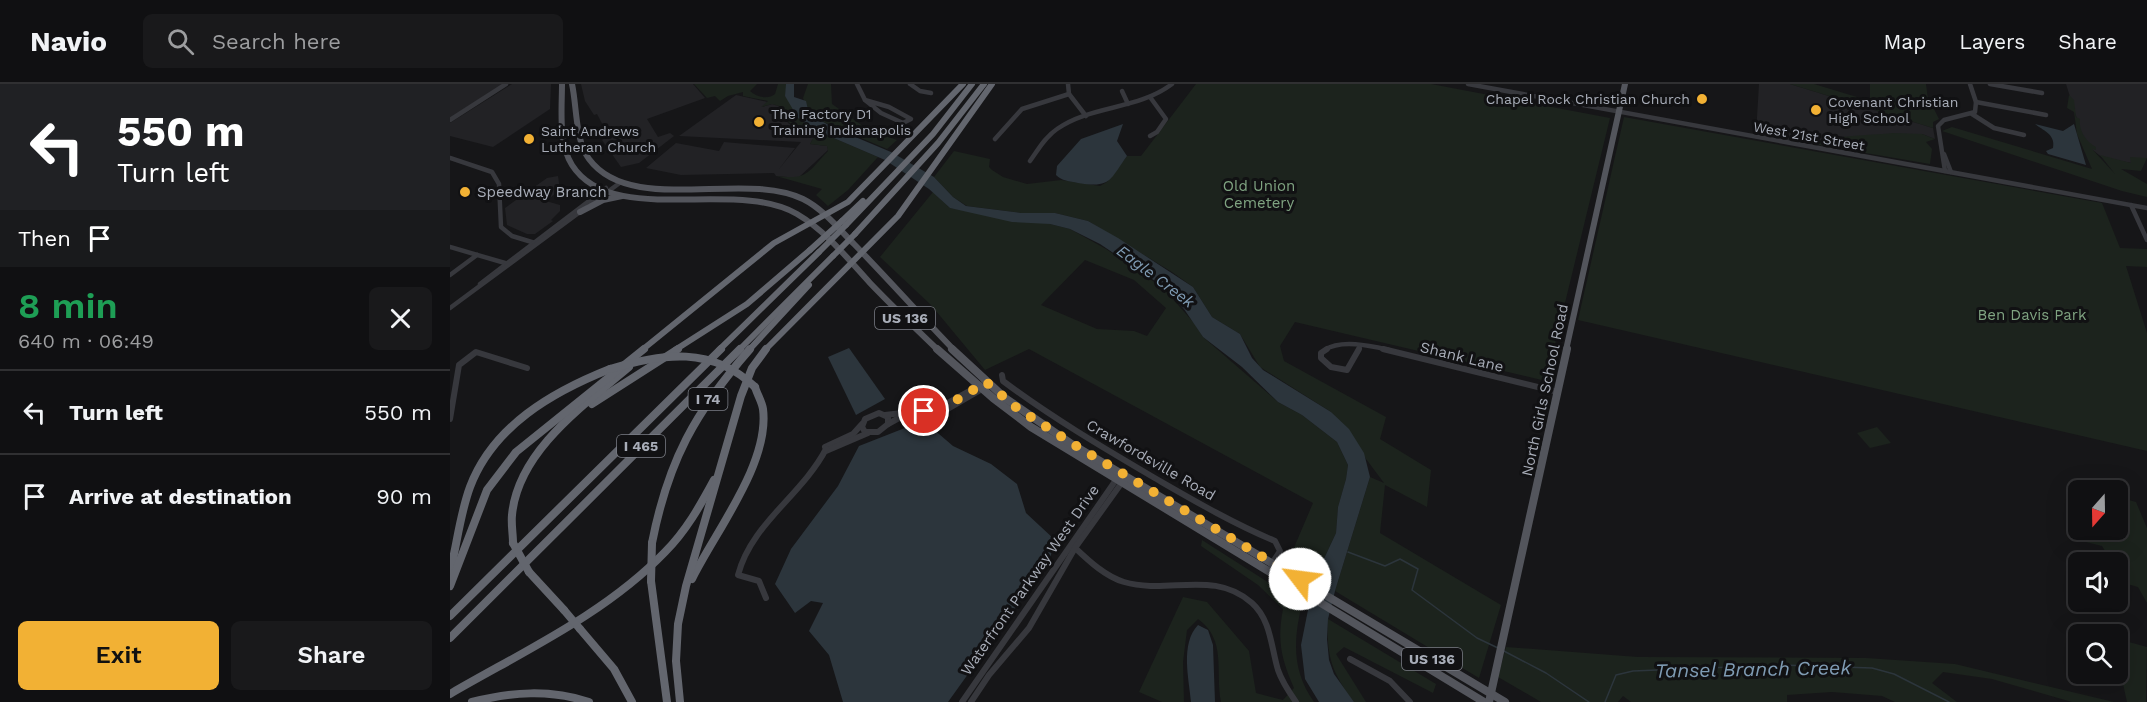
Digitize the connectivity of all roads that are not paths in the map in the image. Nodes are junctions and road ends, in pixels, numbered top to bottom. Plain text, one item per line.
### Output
1 (506, 84) edge
2 (562, 84) edge
3 (572, 84) edge
4 (857, 84) edge
5 (910, 84) edge
6 (963, 84) edge
7 (972, 84) edge
8 (984, 84) edge
9 (992, 84) edge
10 (1068, 84) edge
11 (1172, 84) edge
12 (1468, 84) edge
13 (1625, 84) edge
14 (1970, 84) edge
15 (1990, 84) edge
16 (1484, 85) edge
17 (1122, 91) dead end
18 (931, 93) dead end
19 (2042, 93) dead end
20 (1069, 94) junction
21 (1150, 97) junction
22 (864, 100) junction
23 (1976, 102) junction
24 (1128, 104) junction
25 (1619, 111) junction
26 (1972, 114) junction
27 (2046, 115) dead end
28 (1086, 117) junction
29 (450, 120) edge
30 (2024, 135) dead end
31 (1150, 136) dead end
32 (995, 139) dead end
33 (1943, 153) junction
34 (450, 158) edge
35 (1030, 161) dead end
36 (1945, 171) junction
37 (1951, 172) junction
38 (619, 181) junction
39 (606, 190) junction
40 (630, 196) junction
41 (2132, 205) junction
42 (2147, 208) edge
43 (580, 212) junction
44 (825, 214) junction
45 (810, 222) junction
46 (2147, 240) edge
47 (535, 243) junction
48 (450, 247) edge
49 (815, 251) junction
50 (862, 252) junction
51 (477, 255) junction
52 (833, 256) junction
53 (505, 263) junction
54 (851, 263) junction
55 (450, 275) edge
56 (480, 285) junction
57 (709, 297) junction
58 (450, 308) edge
59 (1360, 346) junction
60 (450, 362) edge
61 (459, 365) junction
62 (527, 368) dead end
63 (1002, 375) dead end
64 (988, 383) junction
65 (980, 388) junction
66 (1558, 392) junction
67 (885, 415) junction
68 (450, 419) edge
69 (862, 424) junction
70 (888, 424) junction
71 (564, 426) junction
72 (868, 433) junction
73 (826, 449) junction
74 (723, 456) junction
75 (1121, 478) junction
76 (1073, 547) junction
77 (1272, 563) junction
78 (1266, 570) junction
79 (450, 572) edge
80 (450, 586) edge
81 (766, 598) dead end
82 (680, 615) junction
83 (450, 616) edge
84 (450, 638) edge
85 (1350, 659) dead end
86 (450, 694) edge
87 (1491, 698) edge
88 (472, 702) edge
89 (589, 702) edge
90 (632, 702) edge
91 (667, 702) edge
92 (680, 702) edge
93 (962, 702) edge
94 (972, 702) edge
95 (1296, 702) edge
96 (1410, 702) edge
97 (1484, 702) edge
98 (1505, 702) edge

1 - 29 street
2 - 39 main road, Crawfordsville Road
3 - 38 main road, Crawfordsville Road
4 - 22 street
5 - 18 street
6 - 44 highway
7 - 49 highway, I 465, bridge
8 - 52 highway, I 465, bridge
9 - 50 highway
10 - 20 street
11 - 21 street
12 - 16 street, West 21st Street
13 - 25 main road, North Girls School Road
14 - 23 street
15 - 19 street
16 - 25 street, West 21st Street
17 - 24 street
20 - 28 street
20 - 32 street
21 - 24 street
21 - 31 street
22 - 22 street
23 - 26 street
23 - 27 street
24 - 28 street
25 - 36 street, West 21st Street
25 - 66 main road, North Girls School Road
26 - 30 street
26 - 33 street
28 - 35 street
33 - 36 street
33 - 37 street
34 - 47 street
36 - 37 street, West 21st Street
37 - 41 street, West 21st Street
38 - 39 street
38 - 44 main road, Crawfordsville Road
39 - 40 main road, Crawfordsville Road
39 - 43 street
39 - 47 street
40 - 43 main road
40 - 45 main road, Crawfordsville Road
41 - 42 street, West 21st Street
41 - 46 street
43 - 47 street
44 - 45 highway
44 - 50 main road, Crawfordsville Road / US 136
45 - 54 main road, Crawfordsville Road / US 136
45 - 57 highway
47 - 53 street
47 - 56 street
48 - 51 street
49 - 71 highway
49 - 83 highway, I 465
50 - 54 highway
50 - 64 main road, Crawfordsville Road / US 136
51 - 53 street
51 - 55 street
52 - 84 highway, I 465
52 - 91 highway, I 74, bridge
53 - 56 street
54 - 65 main road, Crawfordsville Road / US 136
54 - 74 highway
56 - 58 street
57 - 71 highway
57 - 80 highway
59 - 59 street, Shank Lane
59 - 66 street, Shank Lane
60 - 61 street
61 - 62 street
61 - 68 street
63 - 77 street, Crawfordsville Road
64 - 65 street
64 - 75 main road, Crawfordsville Road / US 136
65 - 67 street
65 - 70 street
65 - 75 main road, Crawfordsville Road / US 136
66 - 87 main road, North Girls School Road
67 - 69 street
67 - 70 street
69 - 72 street
69 - 73 street
70 - 72 street
71 - 90 highway, bridge
72 - 73 street
73 - 81 street
74 - 82 highway
74 - 86 highway
75 - 76 street, Waterfront Parkway West Drive
75 - 77 main road, Crawfordsville Road / US 136
75 - 78 main road, Crawfordsville Road / US 136
76 - 93 street, Waterfront Parkway West Drive
76 - 94 street, Waterfront Parkway West Drive
76 - 95 street
77 - 78 street
77 - 87 main road, Crawfordsville Road / US 136
78 - 97 main road, Crawfordsville Road / US 136
79 - 82 highway, bridge
82 - 92 highway
85 - 96 street
87 - 98 main road, Crawfordsville Road / US 136
88 - 89 highway

